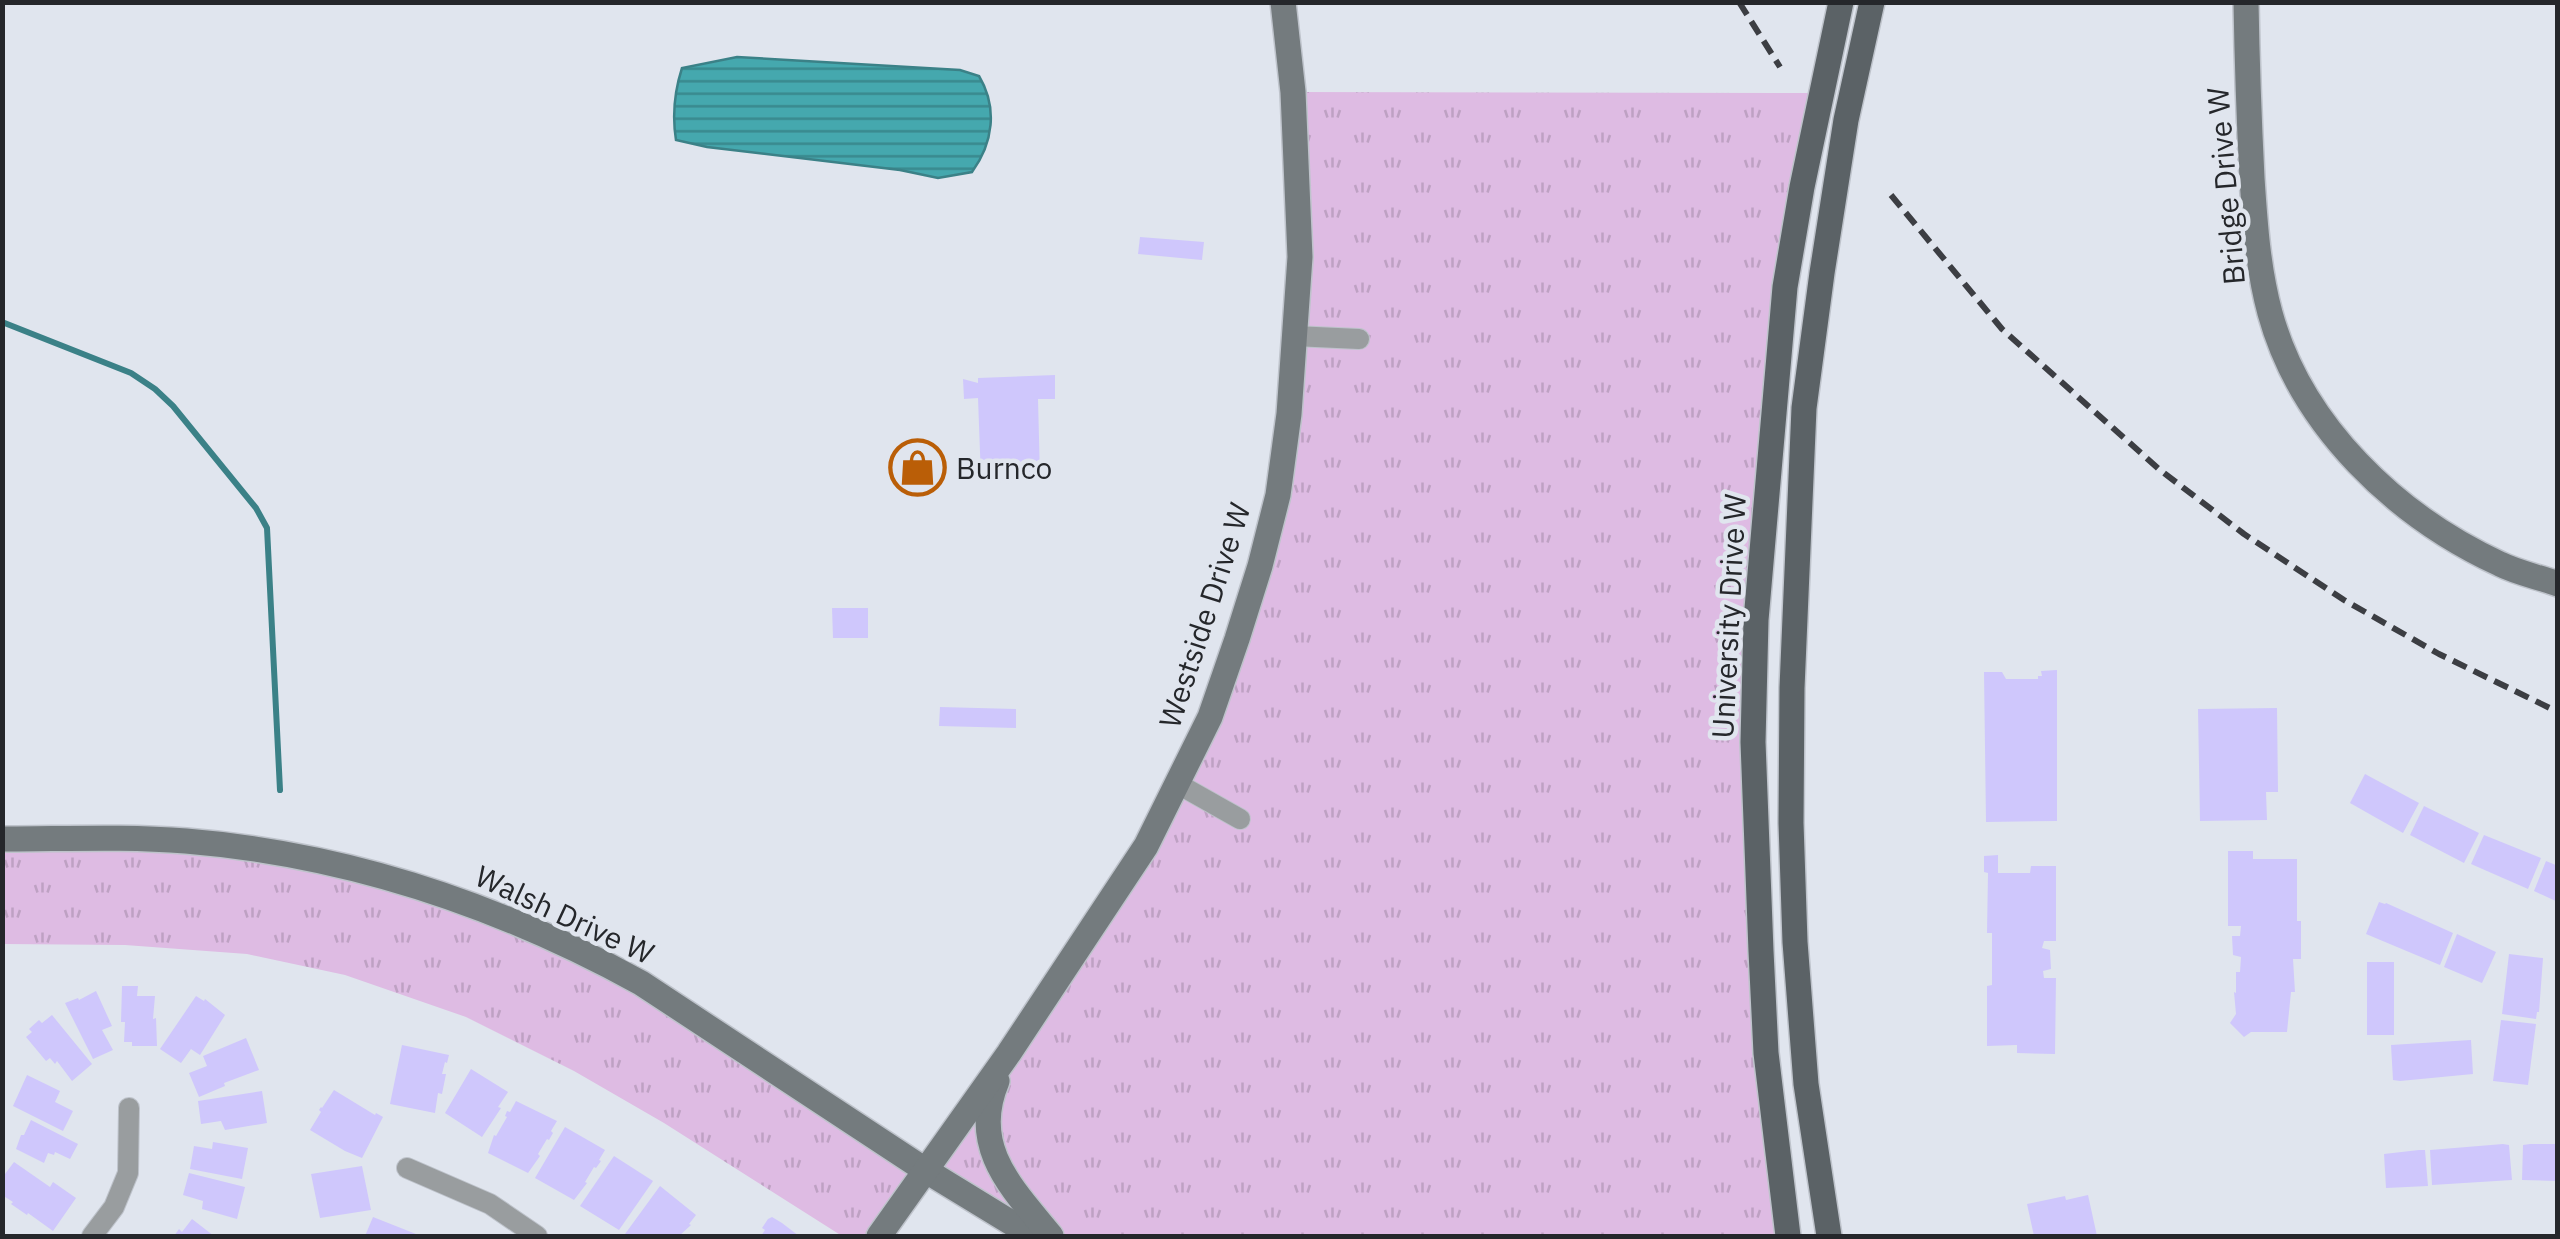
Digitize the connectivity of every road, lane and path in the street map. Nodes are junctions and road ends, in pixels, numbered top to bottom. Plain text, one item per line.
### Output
1 (1283, 2) edge
2 (1841, 2) edge
3 (1872, 2) edge
4 (2246, 2) edge
5 (1294, 336) junction
6 (1359, 339) dead end
7 (2558, 584) edge
8 (1178, 784) junction
9 (1240, 819) dead end
10 (2, 839) edge
11 (1009, 1054) junction
12 (130, 1108) dead end
13 (1778, 1155) junction
14 (407, 1168) dead end
15 (925, 1170) junction
16 (1822, 1188) junction
17 (530, 1235) edge
18 (92, 1236) edge
19 (880, 1236) edge
20 (1034, 1236) edge
21 (1051, 1236) edge
22 (1770, 1236) edge
23 (1788, 1236) edge
24 (1829, 1236) edge
25 (1845, 1236) edge

1 - 5 street, Westside Drive W
2 - 13 main road, University Drive W
3 - 16 main road
4 - 7 street, Bridge Drive W
5 - 6 street
5 - 8 street, Westside Drive W
8 - 9 street
8 - 11 street, Westside Drive W
10 - 15 street, Walsh Drive W
11 - 15 street, Westside Drive W
11 - 21 street
12 - 18 street
13 - 22 main road
13 - 23 main road, University Drive W
14 - 17 street
15 - 19 street, Westside Drive W
15 - 20 street, Walsh Drive W
16 - 24 main road
16 - 25 main road

